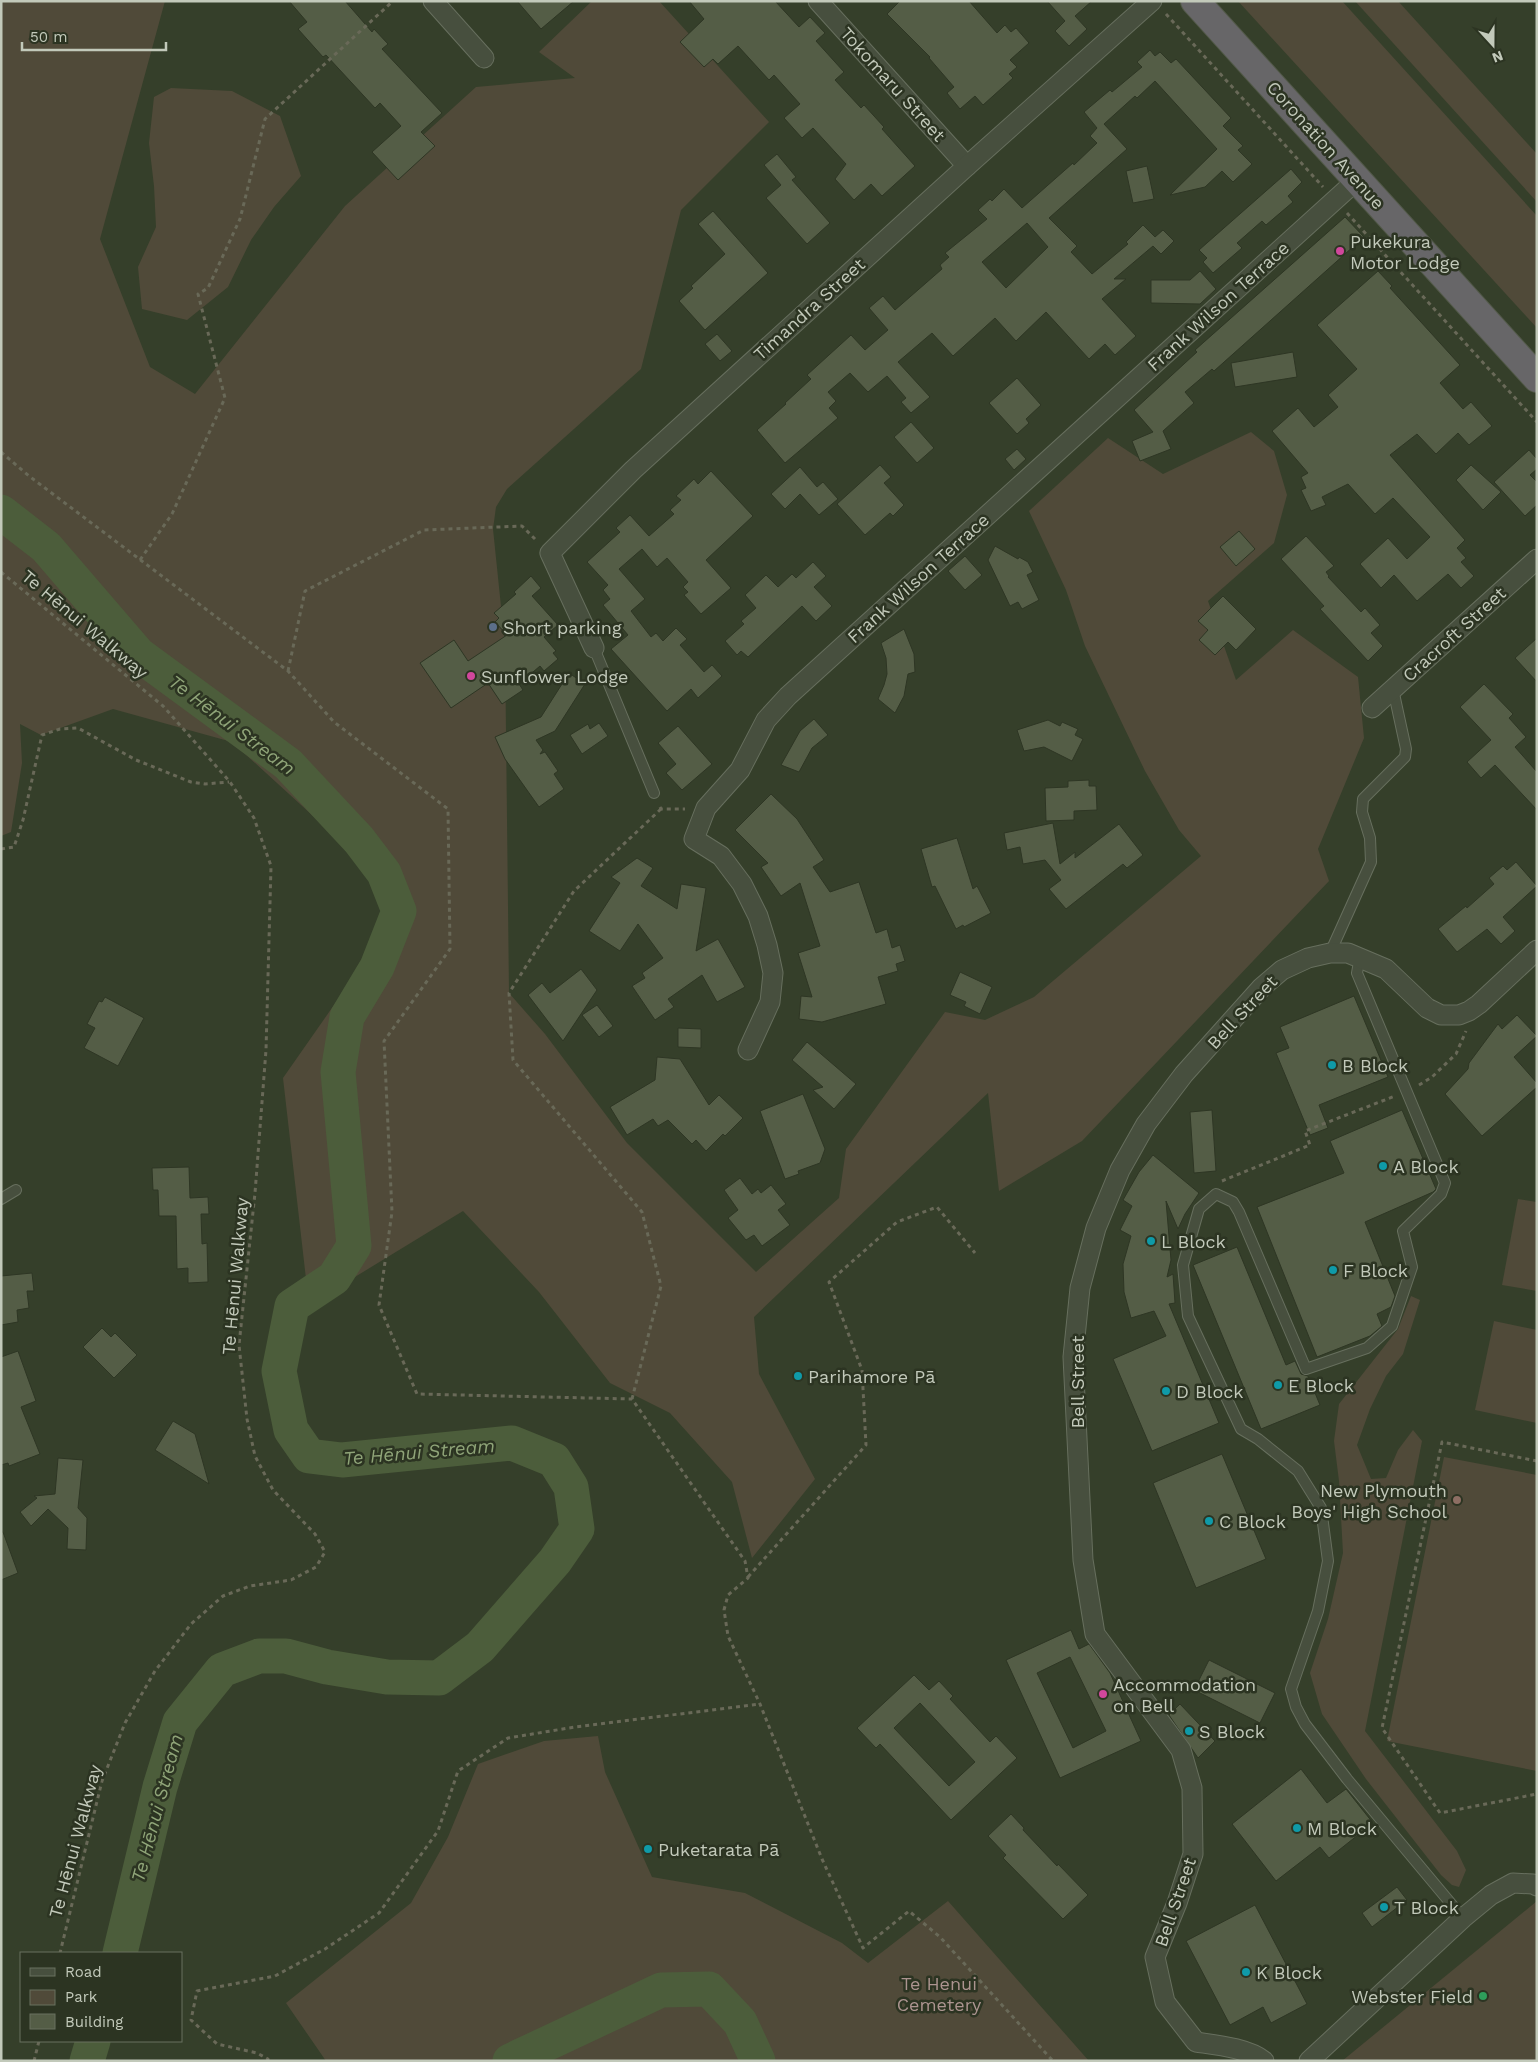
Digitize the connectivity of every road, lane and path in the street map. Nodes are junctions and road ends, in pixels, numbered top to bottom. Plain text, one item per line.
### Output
1 (393, 1) edge
2 (433, 1) edge
3 (818, 1) edge
4 (1152, 1) edge
5 (1195, 1) edge
6 (1168, 16) dead end
7 (484, 58) dead end
8 (967, 166) junction
9 (1357, 180) junction
10 (1327, 192) dead end
11 (1343, 208) dead end
12 (1537, 378) edge
13 (1537, 422) edge
14 (1, 452) edge
15 (550, 553) junction
16 (1537, 559) edge
17 (140, 560) junction
18 (1, 572) edge
19 (594, 648) joint
20 (288, 671) junction
21 (1393, 689) junction
22 (1372, 708) dead end
23 (230, 782) junction
24 (654, 793) joint
25 (706, 808) junction
26 (661, 809) junction
27 (1, 849) edge
28 (1537, 950) edge
29 (1330, 953) junction
30 (1360, 956) junction
31 (1469, 1011) junction
32 (748, 1050) dead end
33 (1407, 1091) junction
34 (16, 1190) dead end
35 (1, 1199) edge
36 (1207, 1202) junction
37 (975, 1253) dead end
38 (632, 1399) junction
39 (1537, 1461) edge
40 (748, 1578) junction
41 (760, 1704) junction
42 (1537, 1794) edge
43 (1535, 1883) edge
44 (1462, 1918) junction
45 (60, 1952) edge
46 (39, 2042) edge
47 (34, 2061) edge
48 (268, 2061) edge
49 (1053, 2061) edge
50 (1264, 2061) edge
51 (1309, 2061) edge

1 - 17 path
2 - 7 street
3 - 8 street, Tokomaru Street
4 - 8 street, Timandra Street
5 - 9 highway, Coronation Avenue
6 - 10 path
8 - 15 street, Timandra Street
9 - 12 highway, Coronation Avenue
9 - 25 street, Frank Wilson Terrace
11 - 13 path
14 - 17 path
15 - 19 street
15 - 20 path
16 - 21 street, Cracroft Street
17 - 20 path
18 - 23 path, Te Hēnui Walkway
19 - 24 lane
20 - 38 path
21 - 22 street, Cracroft Street
21 - 29 lane
23 - 27 path
23 - 45 path, Te Hēnui Walkway
24 - 26 path
25 - 26 path
25 - 32 street, Frank Wilson Terrace
26 - 38 path
28 - 31 street
29 - 30 street, Bell Street
29 - 50 street, Bell Street
30 - 31 street, Bell Street
30 - 33 lane
31 - 33 path
33 - 36 path
33 - 36 lane
34 - 35 lane
36 - 44 lane
37 - 40 path
38 - 40 path
39 - 42 path
40 - 41 path
41 - 48 path
41 - 49 path
43 - 44 street
44 - 51 street
46 - 47 path

